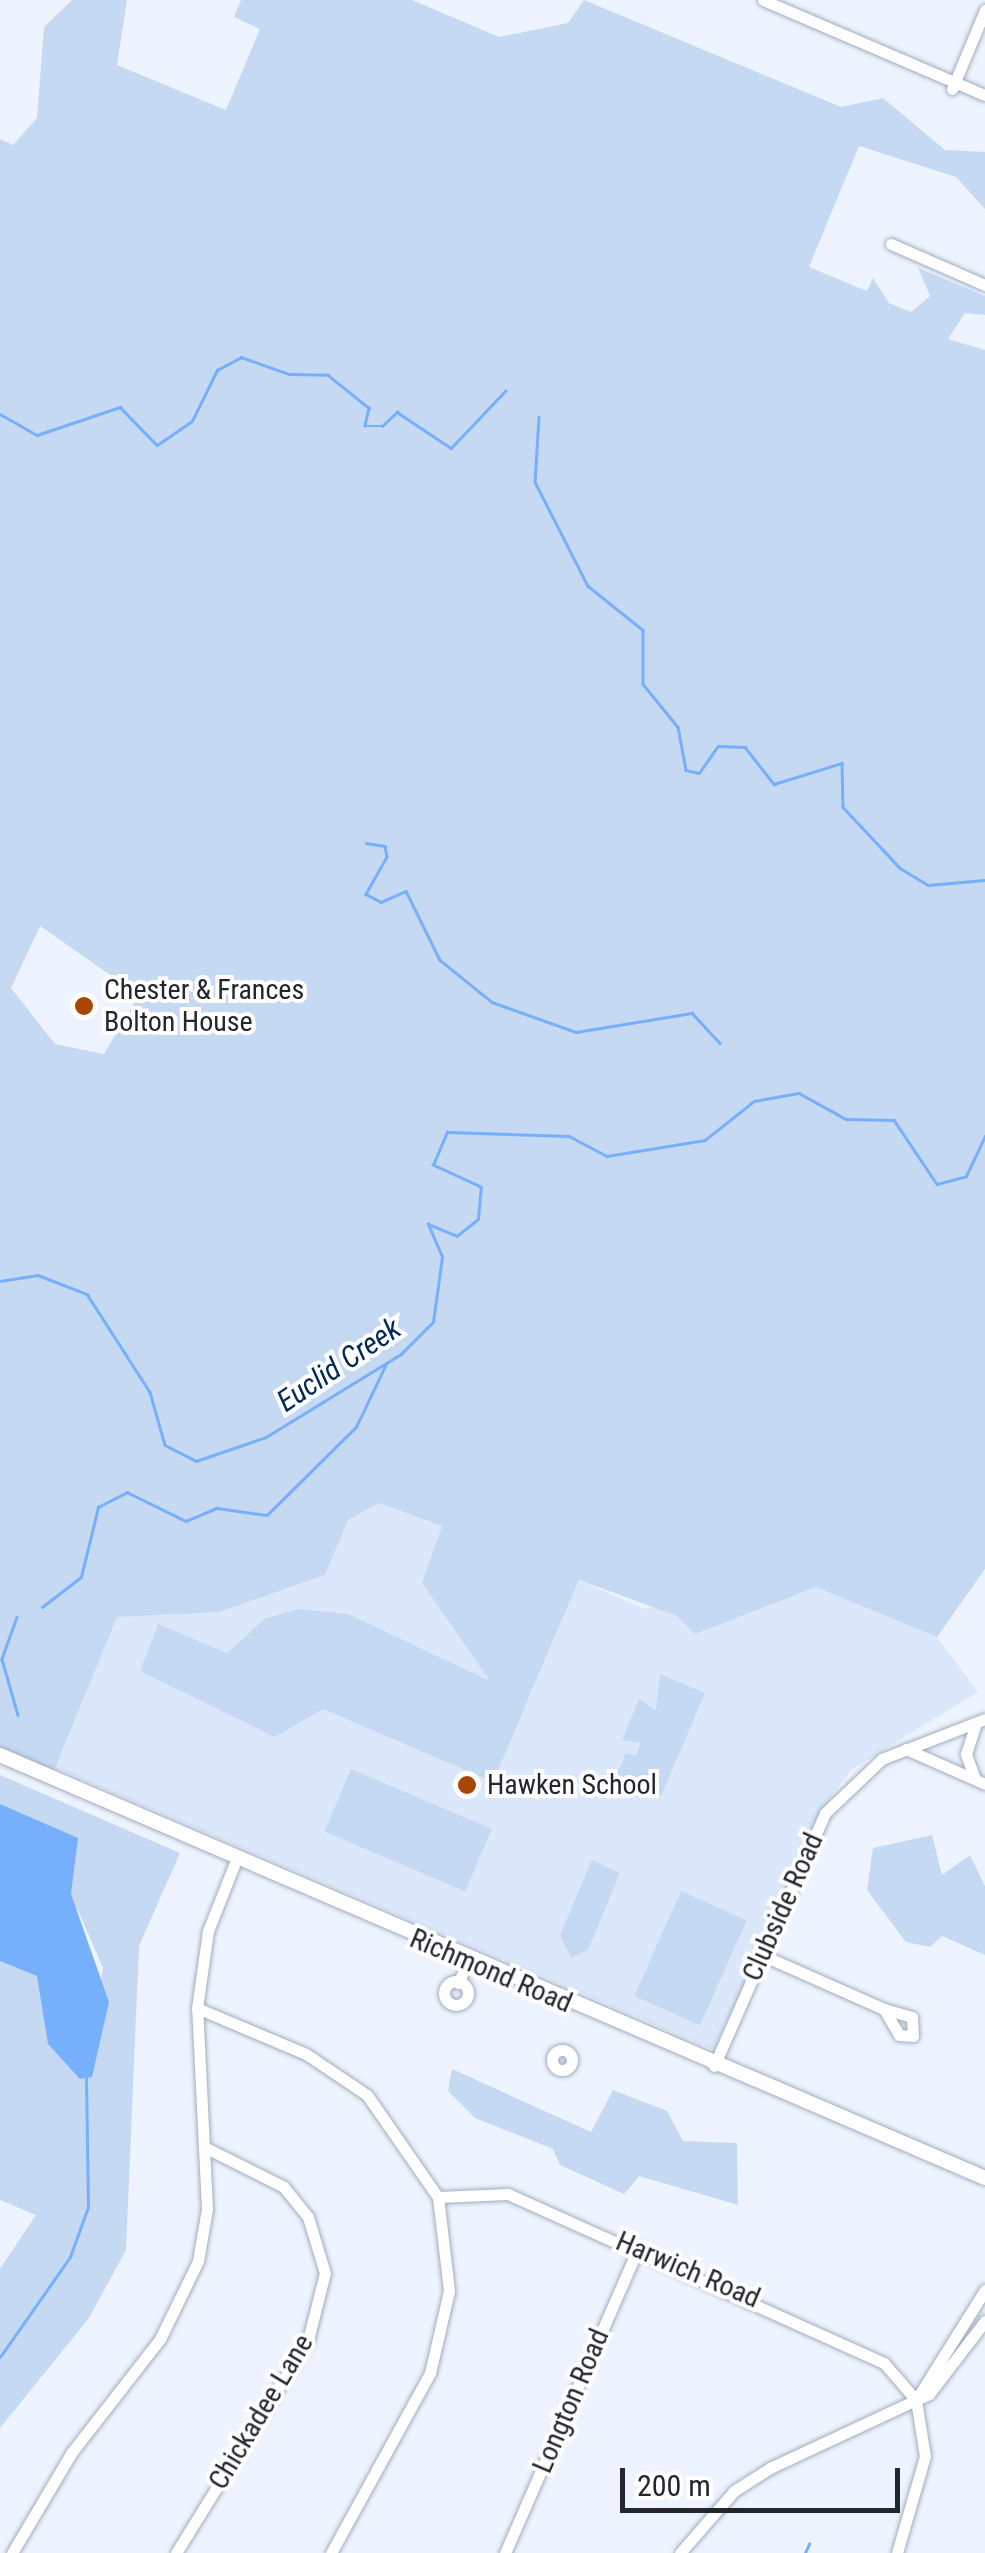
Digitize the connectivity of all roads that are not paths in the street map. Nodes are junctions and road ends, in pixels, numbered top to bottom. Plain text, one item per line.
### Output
1 (763, 0) edge
2 (985, 10) edge
3 (953, 85) junction
4 (985, 94) edge
5 (892, 244) dead end
6 (985, 285) edge
7 (981, 1721) edge
8 (906, 1749) junction
9 (0, 1755) edge
10 (980, 1782) edge
11 (236, 1860) junction
12 (762, 1955) junction
13 (468, 1962) junction
14 (458, 1983) dead end
15 (197, 2008) junction
16 (884, 2009) dead end
17 (714, 2066) junction
18 (204, 2147) junction
19 (985, 2178) edge
20 (438, 2197) junction
21 (638, 2248) junction
22 (985, 2290) edge
23 (985, 2321) edge
24 (916, 2400) junction
25 (12, 2553) edge
26 (176, 2553) edge
27 (331, 2553) edge
28 (505, 2553) edge
29 (680, 2553) edge
30 (896, 2553) edge

1 - 3 street
2 - 3 street
3 - 4 street
5 - 6 street
7 - 8 street, Clubside Road
7 - 10 street
8 - 10 street
8 - 12 street, Clubside Road
9 - 11 main road, Richmond Road
11 - 13 main road, Richmond Road
11 - 15 street
12 - 16 street
12 - 17 street, Clubside Road
13 - 14 street
13 - 17 main road, Richmond Road
15 - 18 street
15 - 20 street
17 - 19 main road, Richmond Road
18 - 25 street
18 - 26 street, Chickadee Lane
20 - 21 street, Harwich Road
20 - 27 street
21 - 24 street, Harwich Road
21 - 28 street, Longton Road
22 - 24 street
23 - 24 street
24 - 29 street
24 - 30 street

